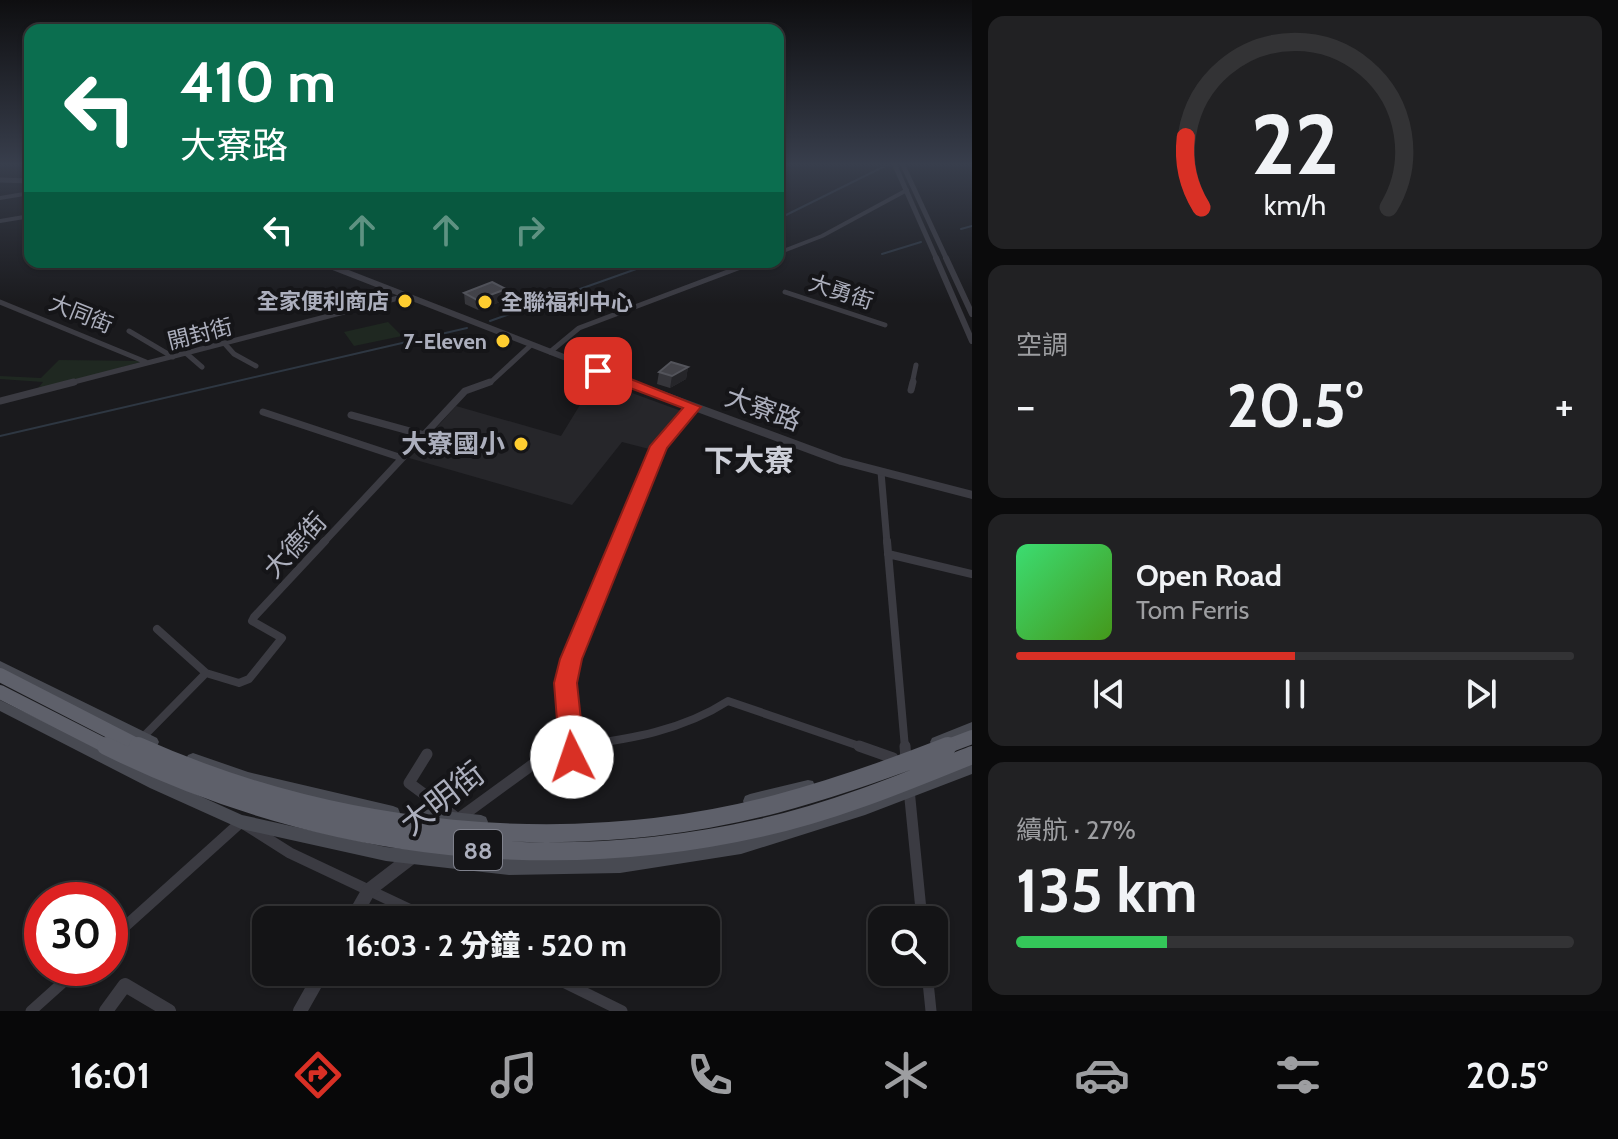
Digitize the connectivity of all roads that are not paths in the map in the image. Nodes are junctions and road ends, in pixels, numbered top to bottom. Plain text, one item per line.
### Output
1 (870, 210) edge
2 (916, 210) edge
3 (924, 210) edge
4 (24, 217) edge
5 (0, 221) edge
6 (784, 251) edge
7 (335, 268) edge
8 (738, 268) edge
9 (785, 292) dead end
10 (406, 296) junction
11 (0, 302) edge
12 (972, 314) edge
13 (885, 325) dead end
14 (129, 331) dead end
15 (972, 341) edge
16 (225, 344) junction
17 (531, 345) junction
18 (550, 352) junction
19 (187, 354) junction
20 (173, 357) junction
21 (148, 363) junction
22 (916, 365) dead end
23 (256, 366) dead end
24 (202, 367) dead end
25 (911, 390) dead end
26 (0, 401) edge
27 (693, 407) junction
28 (263, 412) dead end
29 (351, 415) dead end
30 (424, 435) junction
31 (402, 458) junction
32 (881, 472) junction
33 (972, 495) edge
34 (888, 554) junction
35 (972, 574) edge
36 (157, 629) dead end
37 (0, 666) edge
38 (206, 673) junction
39 (0, 675) edge
40 (0, 692) edge
41 (0, 705) edge
42 (972, 728) edge
43 (972, 737) edge
44 (142, 738) junction
45 (572, 747) junction
46 (427, 754) dead end
47 (972, 755) edge
48 (900, 756) junction
49 (972, 768) edge
50 (909, 792) junction
51 (458, 819) junction
52 (241, 822) junction
53 (412, 856) junction
54 (369, 890) junction
55 (360, 906) edge
56 (403, 906) edge
57 (921, 906) edge
58 (128, 924) edge
59 (59, 986) edge
60 (314, 986) edge
61 (571, 986) edge
62 (928, 986) edge
63 (31, 1011) edge
64 (106, 1011) edge
65 (169, 1011) edge
66 (300, 1011) edge
67 (622, 1011) edge
68 (931, 1011) edge

1 - 6 street
2 - 15 street
3 - 12 street
4 - 5 street
7 - 10 street, 大寮路
8 - 18 street
9 - 13 street, 大勇街
10 - 16 street, 開封街
10 - 17 street, 大寮路
11 - 21 street, 大同街
14 - 20 street
16 - 19 street, 開封街
16 - 23 street
17 - 18 street, 大寮路
17 - 30 street, 大德街
18 - 27 street, 大寮路
19 - 20 street, 開封街
19 - 24 street
20 - 21 street, 開封街
21 - 26 street, 開封街
22 - 25 street
27 - 32 street, 大寮路
27 - 45 street
28 - 31 street
29 - 30 street
30 - 31 street, 大德街
31 - 38 street, 大德街
32 - 33 street, 大寮路
32 - 34 street
34 - 35 street
34 - 48 street
36 - 38 street
37 - 44 main road
38 - 44 street
39 - 43 highway, 88, bridge
40 - 47 highway, 88, bridge
41 - 52 main road
42 - 48 main road
44 - 51 main road
45 - 48 street, 大明街
45 - 51 street, 大明街
46 - 51 street
48 - 50 street
48 - 51 main road
49 - 50 main road
50 - 53 main road
50 - 57 street
51 - 53 street, 大明街
52 - 53 main road
52 - 54 street
52 - 58 street
53 - 54 street, 大明街
54 - 55 street, 大明街
54 - 56 street
59 - 63 street
60 - 66 street
61 - 67 street
62 - 68 street
64 - 65 street

